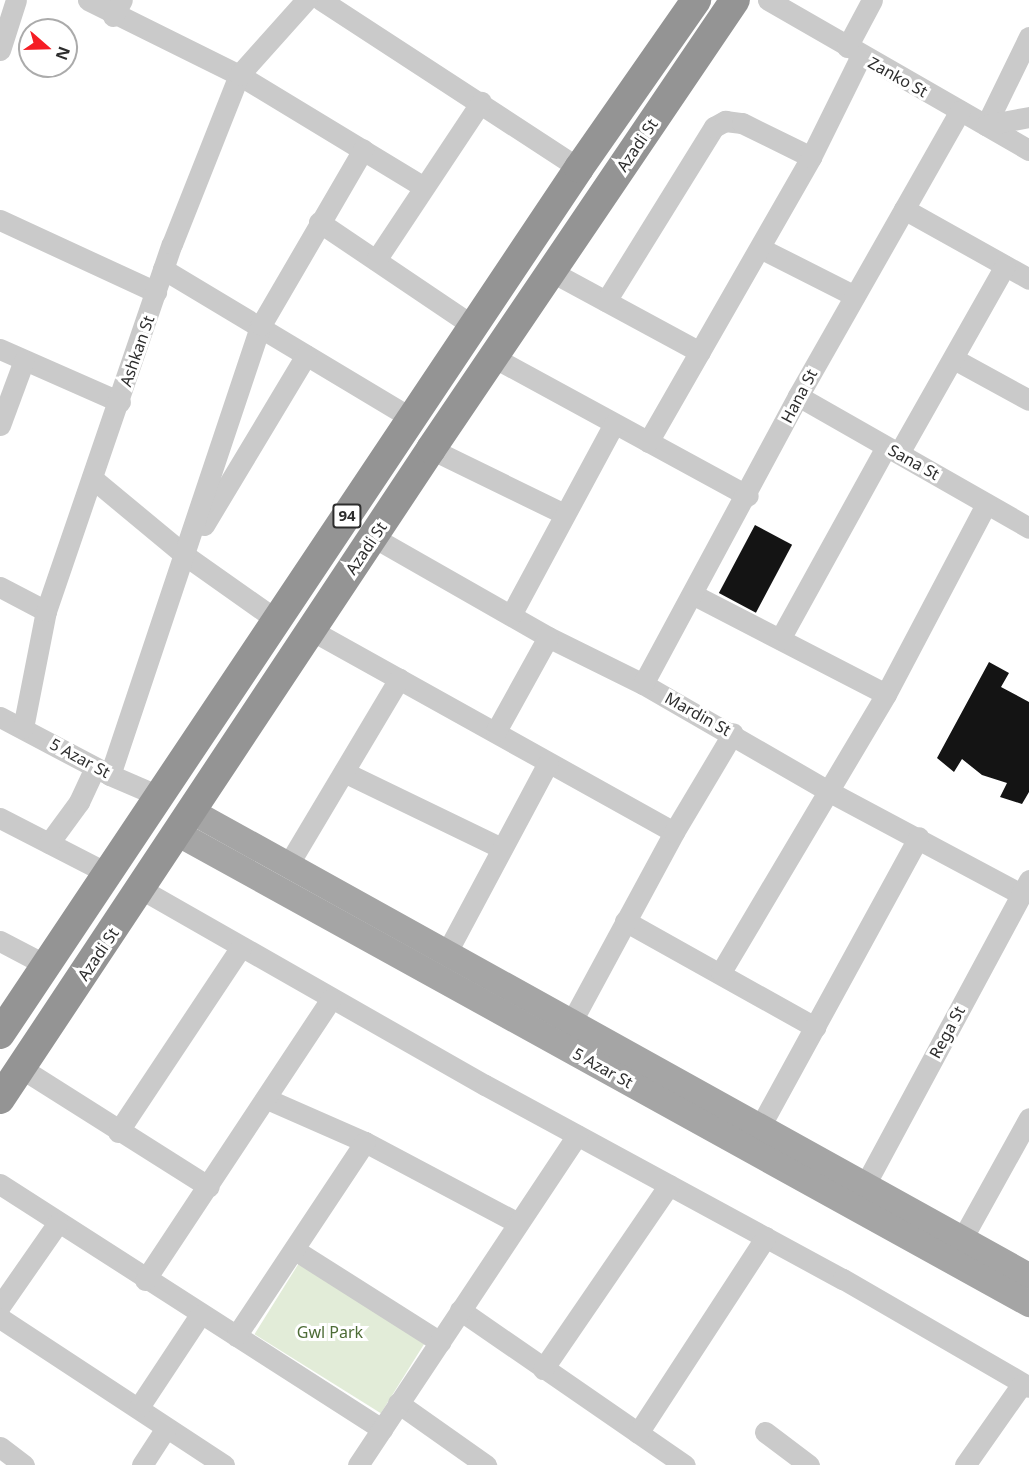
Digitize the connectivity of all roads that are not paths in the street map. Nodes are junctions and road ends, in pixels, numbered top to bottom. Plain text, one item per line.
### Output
1 (16, 0) edge
2 (88, 0) edge
3 (306, 0) edge
4 (321, 0) edge
5 (696, 0) edge
6 (735, 0) edge
7 (768, 0) edge
8 (872, 0) edge
9 (118, 8) edge
10 (1029, 37) edge
11 (0, 50) edge
12 (854, 52) junction
13 (239, 75) junction
14 (481, 102) junction
15 (960, 111) junction
16 (1029, 117) edge
17 (986, 125) junction
18 (363, 150) junction
19 (1029, 150) edge
20 (811, 156) junction
21 (579, 168) junction
22 (424, 187) junction
23 (904, 209) junction
24 (0, 220) edge
25 (319, 222) junction
26 (760, 248) junction
27 (376, 260) junction
28 (1005, 266) junction
29 (163, 269) junction
30 (552, 272) junction
31 (1029, 279) edge
32 (156, 292) junction
33 (855, 296) junction
34 (606, 301) junction
35 (261, 325) junction
36 (473, 326) junction
37 (0, 349) edge
38 (700, 352) junction
39 (306, 355) junction
40 (493, 357) junction
41 (954, 359) junction
42 (24, 360) junction
43 (798, 396) junction
44 (1029, 400) edge
45 (120, 402) junction
46 (614, 424) junction
47 (0, 425) edge
48 (406, 426) junction
49 (648, 442) junction
50 (892, 450) junction
51 (430, 451) junction
52 (92, 478) junction
53 (360, 495) junction
54 (748, 496) junction
55 (986, 504) junction
56 (564, 514) junction
57 (381, 525) junction
58 (1029, 528) edge
59 (186, 556) junction
60 (0, 587) edge
61 (693, 595) junction
62 (46, 611) junction
63 (511, 615) junction
64 (278, 621) junction
65 (311, 630) junction
66 (548, 637) junction
67 (780, 639) junction
68 (399, 679) junction
69 (642, 684) junction
70 (886, 694) junction
71 (0, 717) edge
72 (23, 728) junction
73 (496, 731) junction
74 (733, 734) junction
75 (549, 763) junction
76 (103, 771) junction
77 (344, 772) junction
78 (828, 791) junction
79 (161, 797) junction
80 (0, 818) edge
81 (184, 822) junction
82 (674, 832) junction
83 (919, 837) junction
84 (48, 843) junction
85 (501, 848) junction
86 (288, 865) junction
87 (109, 874) junction
88 (1025, 887) edge
89 (141, 889) junction
90 (625, 921) junction
91 (0, 941) edge
92 (241, 947) junction
93 (447, 952) junction
94 (46, 965) junction
95 (720, 972) junction
96 (331, 999) junction
97 (572, 1021) junction
98 (815, 1027) junction
99 (0, 1034) edge
100 (632, 1055) junction
101 (21, 1068) junction
102 (619, 1077) junction
103 (0, 1099) edge
104 (267, 1099) junction
105 (1029, 1118) edge
106 (760, 1125) junction
107 (118, 1132) junction
108 (577, 1135) junction
109 (1024, 1141) edge
110 (365, 1142) junction
111 (866, 1183) junction
112 (0, 1184) edge
113 (669, 1185) junction
114 (209, 1187) junction
115 (518, 1223) junction
116 (57, 1224) junction
117 (766, 1237) junction
118 (962, 1239) junction
119 (295, 1250) junction
120 (1029, 1276) edge
121 (145, 1280) junction
122 (1029, 1304) edge
123 (0, 1306) edge
124 (460, 1310) junction
125 (200, 1315) junction
126 (0, 1318) edge
127 (236, 1336) junction
128 (440, 1342) junction
129 (543, 1370) junction
130 (1025, 1386) edge
131 (398, 1403) junction
132 (139, 1407) junction
133 (166, 1428) junction
134 (382, 1429) junction
135 (765, 1432) dead end
136 (638, 1433) junction
137 (0, 1447) edge
138 (24, 1465) edge
139 (142, 1465) edge
140 (224, 1465) edge
141 (358, 1465) edge
142 (485, 1465) edge
143 (685, 1465) edge
144 (809, 1465) edge
145 (965, 1465) edge

1 - 11 street
2 - 9 street
3 - 13 street, Ashkan St
4 - 14 street
5 - 21 highway, Azadi St / 94
6 - 30 highway, Azadi St
7 - 12 street, Zanko St
8 - 12 street
9 - 13 street
10 - 17 street
12 - 15 street, Zanko St
12 - 20 street
13 - 18 street
13 - 29 street, Ashkan St
14 - 21 street
14 - 22 street
15 - 17 street, Zanko St
15 - 23 street, Hana St
16 - 17 street
17 - 19 street, Zanko St
18 - 22 street
18 - 25 street
20 - 26 street
20 - 34 street
21 - 36 highway, Azadi St / 94
22 - 27 street
23 - 28 street
23 - 33 street, Hana St
24 - 32 street
25 - 27 street
25 - 35 street
26 - 33 street
26 - 38 street
27 - 36 street
28 - 31 street
28 - 41 street
29 - 32 street, Ashkan St
29 - 35 street
30 - 34 street
30 - 40 highway, Azadi St
32 - 45 street, Ashkan St
33 - 43 street, Hana St
34 - 38 street
35 - 39 street
35 - 59 street
36 - 48 highway, Azadi St / 94
37 - 42 street
38 - 49 street
39 - 48 street
39 - 59 street
40 - 46 street
40 - 51 highway, Azadi St
41 - 44 street
41 - 50 street
42 - 45 street
42 - 47 street
43 - 50 street, Sana St
43 - 54 street, Hana St
45 - 52 street, Ashkan St
46 - 49 street
46 - 56 street
48 - 51 main road
48 - 53 highway, Azadi St / 94
49 - 54 street
50 - 55 street, Sana St
50 - 67 street
51 - 56 street
51 - 57 highway, Azadi St
52 - 59 street
52 - 62 street, Ashkan St
53 - 57 main road
53 - 64 highway, Azadi St / 94
54 - 61 street, Hana St
55 - 58 street, Sana St
55 - 70 street
56 - 63 street
57 - 63 street, Mardin St
57 - 65 highway, Azadi St
59 - 64 street
59 - 76 street
60 - 62 street
61 - 67 street
61 - 69 street, Hana St
62 - 72 street, Ashkan St
63 - 66 street, Mardin St
64 - 79 highway, Azadi St / 94
65 - 68 street
65 - 81 highway, Azadi St
66 - 69 street, Mardin St
66 - 73 street
67 - 70 street
68 - 73 street
68 - 77 street
69 - 74 street, Mardin St
70 - 78 street
71 - 72 street, 5 Azar St
72 - 76 street, 5 Azar St
73 - 75 street
74 - 78 street, Mardin St
74 - 82 street
75 - 82 street
75 - 85 street
76 - 79 street, 5 Azar St
76 - 84 street
77 - 85 street
77 - 86 street
78 - 83 street, Mardin St
78 - 95 street
79 - 87 highway, Azadi St / 94
80 - 84 street
81 - 86 main road, 5 Azar St
81 - 89 highway, Azadi St
81 - 102 main road, 5 Azar St
82 - 90 street
83 - 88 street, Mardin St
83 - 98 street
84 - 87 street
85 - 93 street
86 - 93 main road, 5 Azar St
87 - 94 highway, Azadi St / 94
88 - 111 street, Rega St
89 - 92 street
89 - 101 highway, Azadi St
90 - 95 street
90 - 97 street
91 - 94 street
92 - 96 street
92 - 107 street
93 - 97 main road, 5 Azar St
94 - 99 highway, Azadi St / 94
95 - 98 street
96 - 104 street
96 - 108 street
97 - 100 main road, 5 Azar St
98 - 106 street
100 - 102 main road
100 - 106 main road, 5 Azar St
101 - 103 highway, Azadi St
101 - 107 street
102 - 122 main road, 5 Azar St
104 - 110 street
104 - 114 street
105 - 109 street
106 - 111 main road, 5 Azar St
107 - 114 street
108 - 113 street
108 - 115 street
109 - 118 street
110 - 115 street
110 - 119 street
111 - 118 main road, 5 Azar St
112 - 116 street
113 - 117 street
113 - 129 street
114 - 121 street
115 - 124 street
116 - 121 street
116 - 123 street
117 - 130 street
117 - 136 street
118 - 120 main road, 5 Azar St
119 - 127 street
119 - 128 street
121 - 125 street
124 - 128 street
124 - 129 street
125 - 127 street
125 - 132 street
126 - 132 street
127 - 134 street
128 - 131 street
129 - 136 street
130 - 145 street
131 - 134 street
131 - 142 street
132 - 133 street
133 - 139 street
133 - 140 street
134 - 141 street
135 - 144 street
136 - 143 street
137 - 138 street

